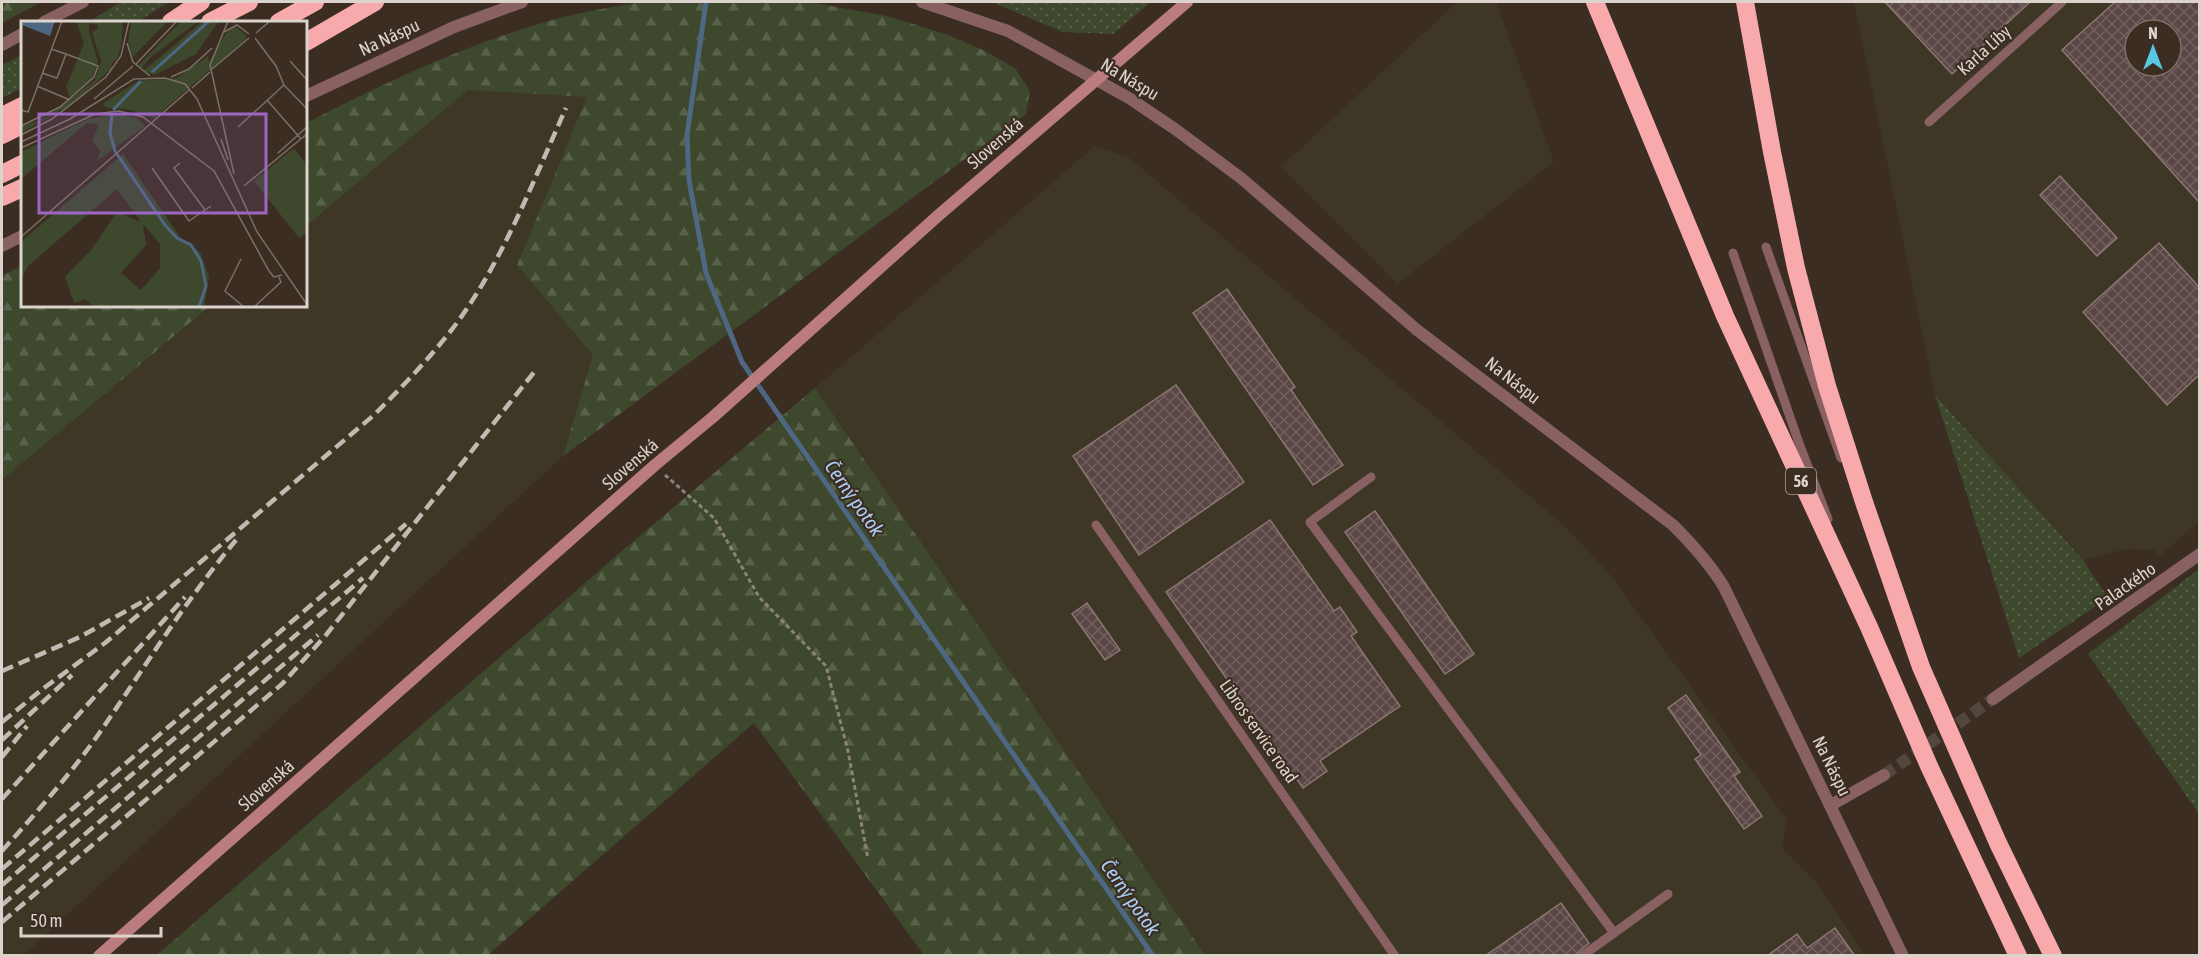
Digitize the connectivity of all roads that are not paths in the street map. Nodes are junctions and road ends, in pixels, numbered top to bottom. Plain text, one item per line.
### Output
1 (83, 2) edge
2 (201, 2) edge
3 (249, 2) edge
4 (315, 2) edge
5 (375, 2) edge
6 (522, 2) edge
7 (922, 2) edge
8 (1187, 2) edge
9 (1595, 2) edge
10 (1745, 2) edge
11 (2062, 2) edge
12 (46, 21) edge
13 (172, 21) edge
14 (212, 21) edge
15 (281, 21) edge
16 (21, 35) edge
17 (308, 41) edge
18 (2, 45) edge
19 (1097, 79) junction
20 (308, 95) edge
21 (21, 106) edge
22 (2, 116) edge
23 (1929, 122) dead end
24 (21, 126) edge
25 (2, 135) edge
26 (21, 164) edge
27 (2, 174) edge
28 (21, 188) edge
29 (2, 197) edge
30 (21, 236) edge
31 (2, 246) edge
32 (1766, 247) dead end
33 (1733, 253) dead end
34 (1371, 477) dead end
35 (1096, 525) dead end
36 (2199, 554) edge
37 (1903, 617) junction
38 (1869, 627) junction
39 (1993, 699) tunnel mouth
40 (1884, 775) tunnel mouth
41 (1831, 805) junction
42 (1668, 894) dead end
43 (1614, 933) junction
44 (99, 956) edge
45 (1395, 956) edge
46 (1582, 956) edge
47 (1903, 956) edge
48 (2018, 956) edge
49 (2053, 956) edge

1 - 12 street
2 - 13 highway
3 - 14 highway
4 - 15 highway
5 - 17 highway
6 - 20 street, Na Náspu
7 - 19 street, Na Náspu
8 - 19 street, Slovenská
9 - 38 highway, 56
10 - 37 highway
11 - 23 lane, Karla Líby
16 - 18 street
19 - 41 street, Na Náspu
19 - 44 street, Slovenská
21 - 22 highway
24 - 25 highway
26 - 27 highway
28 - 29 highway
30 - 31 street
32 - 37 lane
33 - 38 lane
34 - 43 lane
35 - 45 lane, Libros service road
36 - 39 street, Palackého
37 - 49 highway
38 - 48 highway, 56
40 - 41 street
41 - 47 street, Na Náspu
42 - 43 lane
43 - 46 lane

